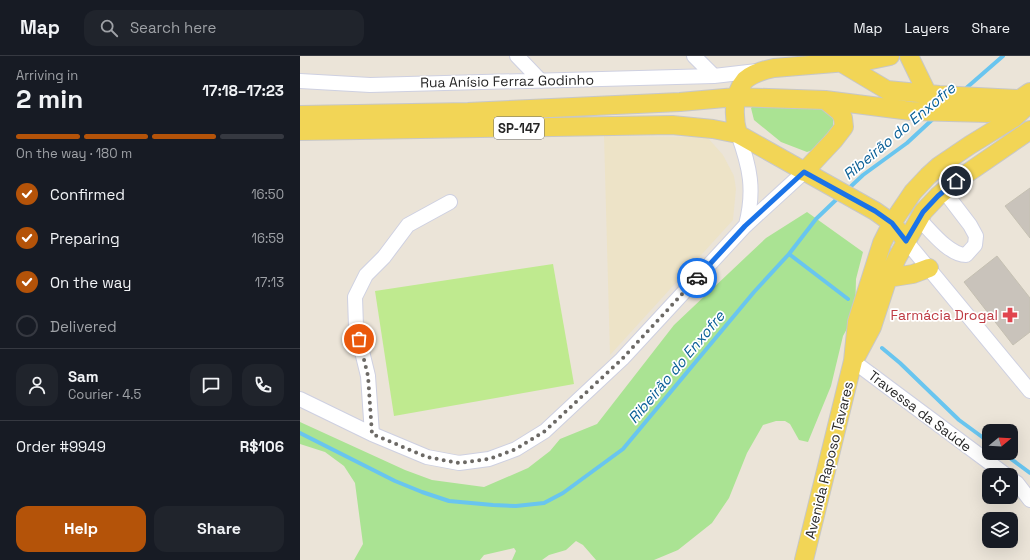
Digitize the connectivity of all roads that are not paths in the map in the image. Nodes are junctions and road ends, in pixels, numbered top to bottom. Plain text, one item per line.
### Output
1 (517, 56) edge
2 (694, 56) edge
3 (890, 56) edge
4 (909, 56) edge
5 (861, 58) edge
6 (840, 62) junction
7 (760, 71) junction
8 (714, 76) junction
9 (300, 81) edge
10 (541, 81) junction
11 (934, 95) junction
12 (736, 97) junction
13 (1027, 98) edge
14 (826, 100) junction
15 (300, 115) edge
16 (1030, 130) edge
17 (300, 131) edge
18 (738, 134) junction
19 (804, 172) junction
20 (944, 191) junction
21 (450, 202) dead end
22 (919, 219) junction
23 (892, 223) junction
24 (745, 226) junction
25 (906, 241) junction
26 (929, 268) junction
27 (888, 278) junction
28 (853, 361) junction
29 (1030, 391) edge
30 (300, 399) edge
31 (372, 434) junction
32 (997, 468) edge
33 (1018, 484) edge
34 (1030, 500) edge
35 (804, 560) edge

1 - 10 street
2 - 8 street
3 - 5 main road
4 - 11 main road
5 - 6 main road
6 - 7 main road
6 - 11 main road
7 - 8 street, Rua Anísio Ferraz Godinho
7 - 12 main road
8 - 10 street, Rua Anísio Ferraz Godinho
9 - 10 street, Rua Anísio Ferraz Godinho
11 - 13 main road
12 - 14 main road
12 - 15 main road, SP-147
12 - 18 main road
13 - 14 main road
13 - 23 main road, Avenida Raposo Tavares
14 - 19 main road
16 - 20 main road, Avenida Raposo Tavares
17 - 18 main road, SP-147
18 - 19 main road, SP-147
18 - 24 street
19 - 23 main road, SP-147
19 - 24 street
20 - 22 main road, Avenida Raposo Tavares
20 - 22 street
21 - 31 street
22 - 25 main road, Avenida Raposo Tavares
23 - 25 main road, SP-147
23 - 28 main road, Avenida Raposo Tavares
24 - 31 street
25 - 26 street
25 - 27 main road, Avenida Raposo Tavares
26 - 27 main road
26 - 29 street
27 - 28 main road, Avenida Raposo Tavares
28 - 32 street, Travessa da Saúde
28 - 35 main road, Avenida Raposo Tavares
30 - 31 street
33 - 34 street

